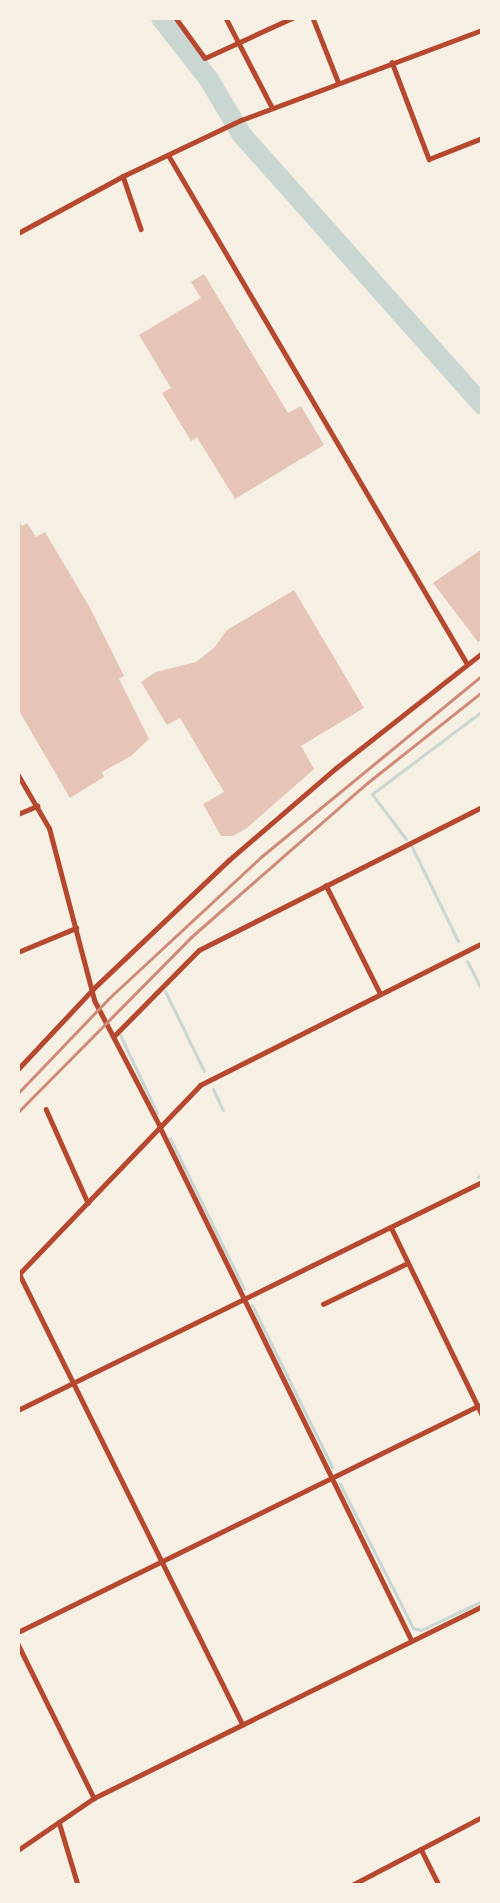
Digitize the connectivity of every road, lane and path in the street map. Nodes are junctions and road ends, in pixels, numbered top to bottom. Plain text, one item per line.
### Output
1 (176, 18) edge
2 (226, 18) edge
3 (292, 18) edge
4 (313, 18) edge
5 (482, 30) edge
6 (237, 42) junction
7 (392, 62) junction
8 (338, 81) junction
9 (272, 107) junction
10 (482, 138) edge
11 (168, 155) junction
12 (123, 176) junction
13 (141, 229) dead end
14 (18, 233) edge
15 (482, 654) edge
16 (467, 664) junction
17 (18, 775) edge
18 (37, 806) junction
19 (482, 807) edge
20 (18, 814) edge
21 (326, 885) junction
22 (76, 928) junction
23 (482, 943) edge
24 (18, 952) edge
25 (93, 989) junction
26 (380, 993) junction
27 (113, 1037) junction
28 (18, 1069) edge
29 (46, 1109) dead end
30 (160, 1127) junction
31 (482, 1182) edge
32 (88, 1203) junction
33 (391, 1227) junction
34 (408, 1263) junction
35 (19, 1274) edge
36 (244, 1299) junction
37 (323, 1304) dead end
38 (74, 1383) junction
39 (478, 1406) junction
40 (18, 1410) edge
41 (482, 1414) edge
42 (331, 1478) junction
43 (162, 1562) junction
44 (482, 1606) edge
45 (18, 1632) edge
46 (412, 1641) junction
47 (18, 1644) edge
48 (243, 1725) junction
49 (94, 1798) junction
50 (482, 1817) edge
51 (59, 1822) junction
52 (421, 1849) junction
53 (18, 1850) edge
54 (78, 1885) edge
55 (352, 1885) edge
56 (439, 1885) edge

1 - 6 street
2 - 6 street
3 - 6 street
4 - 8 street
5 - 7 street
6 - 9 street
7 - 8 street
7 - 10 street
8 - 9 street
9 - 11 street
11 - 12 street
11 - 16 street
12 - 13 street
12 - 14 street
15 - 16 street
16 - 25 street
17 - 18 street
18 - 20 street
18 - 22 street
19 - 21 street
21 - 26 street
21 - 27 street
22 - 24 street
22 - 25 street
23 - 26 street
25 - 27 street
25 - 28 street
26 - 30 street
27 - 30 street
29 - 32 street
30 - 32 street
30 - 36 street
31 - 33 street
32 - 35 street
33 - 34 street
33 - 36 street
34 - 37 street
34 - 39 street
35 - 38 street
36 - 38 street
36 - 42 street
38 - 40 street
38 - 43 street
39 - 41 street
39 - 42 street
42 - 43 street
42 - 46 street
43 - 45 street
43 - 48 street
44 - 46 street
46 - 48 street
47 - 49 street
48 - 49 street
49 - 51 street
50 - 52 street
51 - 53 street
51 - 54 street
52 - 55 street
52 - 56 street

